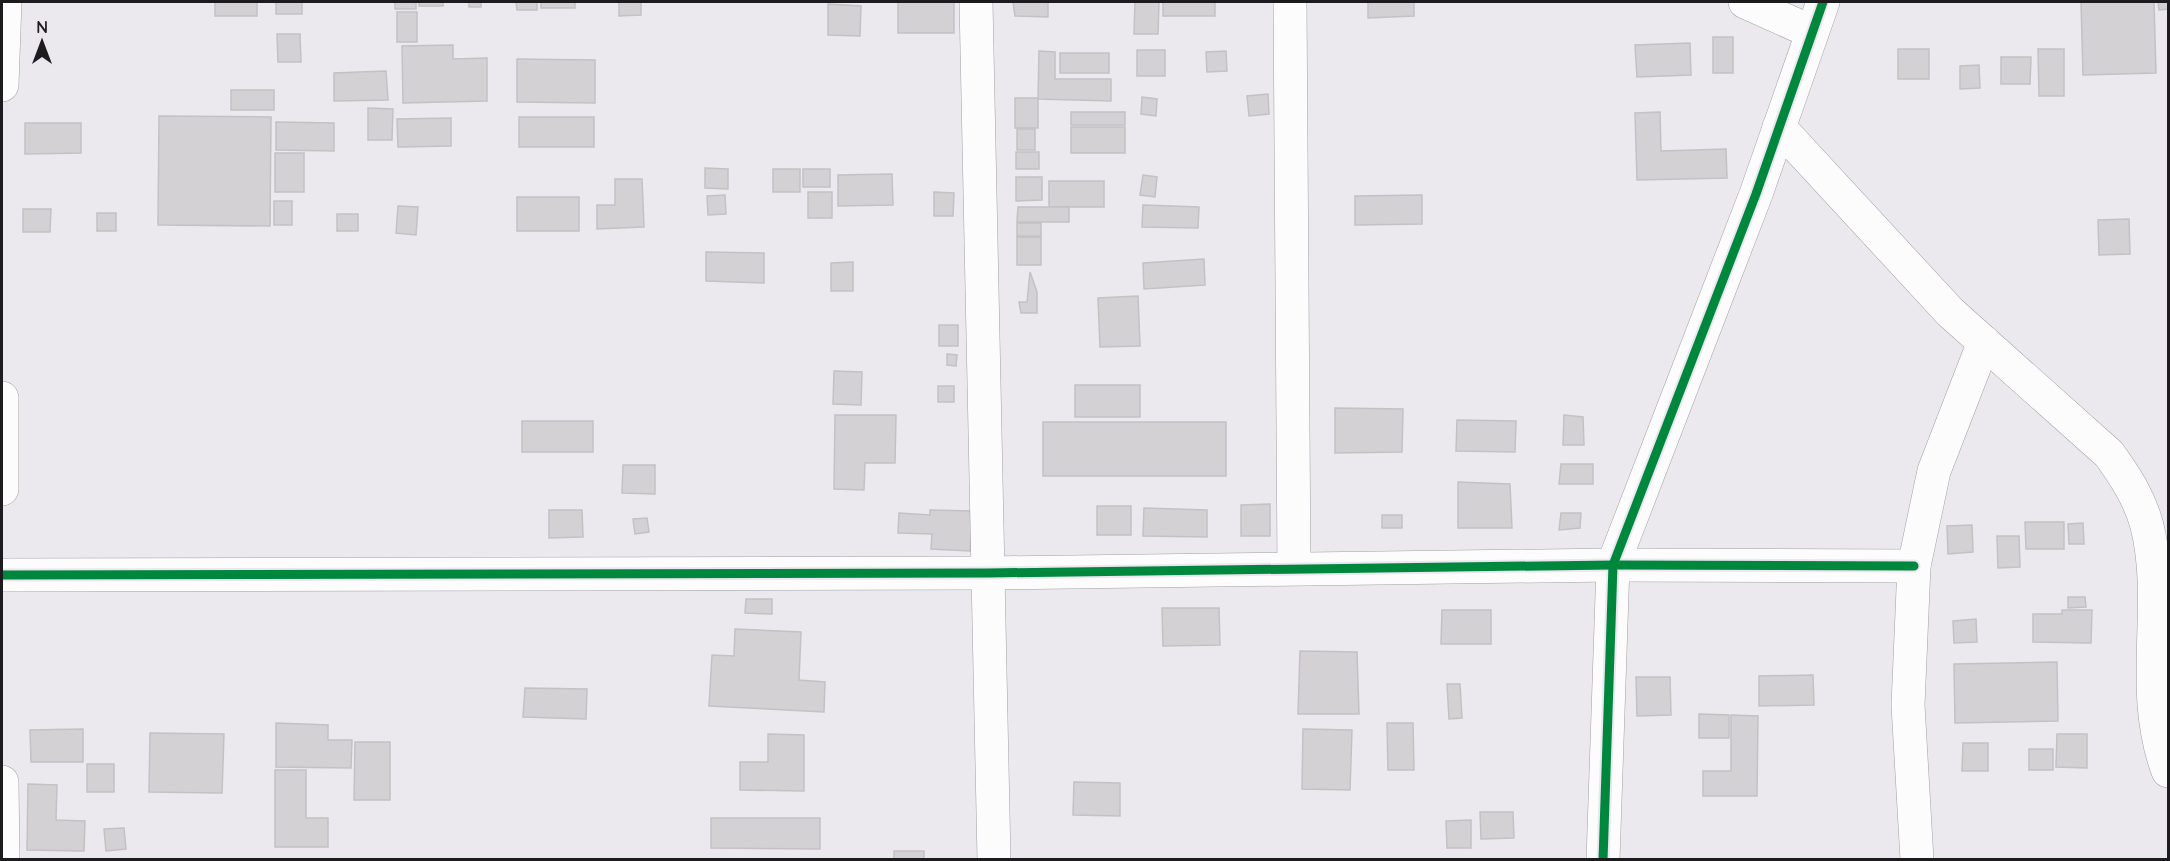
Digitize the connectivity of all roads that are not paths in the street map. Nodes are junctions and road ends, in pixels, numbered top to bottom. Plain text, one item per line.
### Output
1 (5, 2) edge
2 (976, 2) edge
3 (1290, 2) edge
4 (1745, 2) edge
5 (1823, 2) edge
6 (1812, 32) junction
7 (2, 85) edge
8 (1779, 127) junction
9 (1984, 342) junction
10 (2, 398) edge
11 (2, 489) edge
12 (1613, 565) junction
13 (1914, 566) junction
14 (1294, 568) junction
15 (988, 573) junction
16 (2, 575) edge
17 (2169, 771) edge
18 (2, 782) edge
19 (3, 860) edge
20 (994, 860) edge
21 (1603, 860) edge
22 (1917, 860) edge

1 - 7 street
2 - 15 street
3 - 14 street
4 - 6 street
5 - 6 street
6 - 8 street
8 - 9 street
8 - 12 street
9 - 13 street
9 - 17 street
10 - 11 street
12 - 13 street
12 - 14 street
12 - 21 street
13 - 22 street
14 - 15 street
15 - 16 street
15 - 20 street
18 - 19 street

